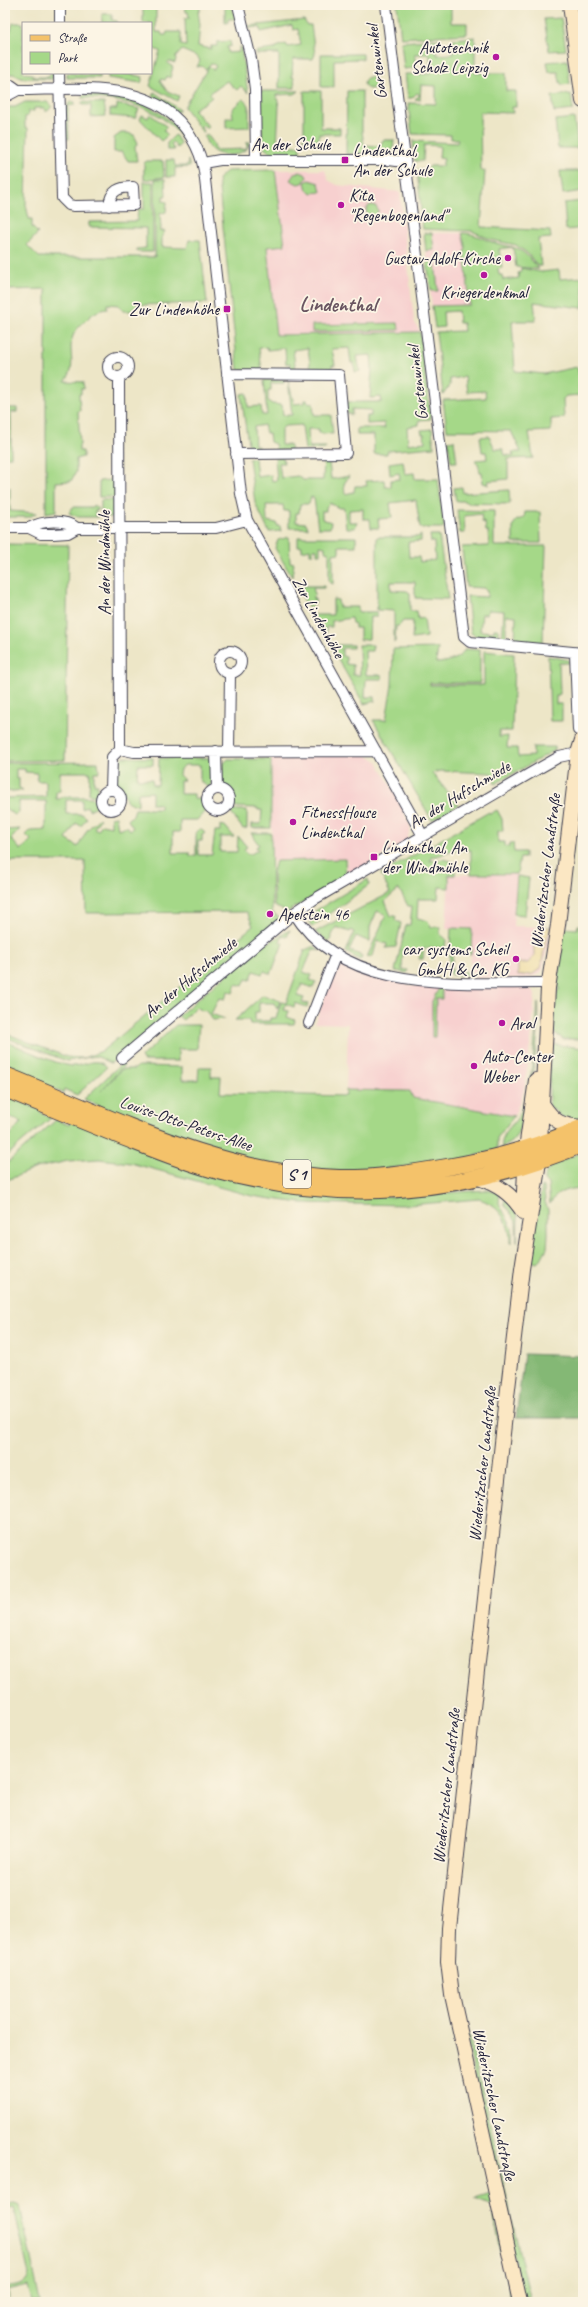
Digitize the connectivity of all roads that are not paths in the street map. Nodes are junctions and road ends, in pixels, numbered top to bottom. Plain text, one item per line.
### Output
1 (60, 5) edge
2 (238, 5) edge
3 (386, 5) edge
4 (570, 5) edge
5 (60, 22) edge
6 (59, 74) edge
7 (5, 85) edge
8 (18, 90) junction
9 (59, 90) junction
10 (5, 97) edge
11 (583, 102) edge
12 (256, 160) junction
13 (404, 162) junction
14 (203, 163) junction
15 (109, 206) dead end
16 (227, 374) junction
17 (119, 377) dead end
18 (236, 454) junction
19 (247, 520) junction
20 (120, 527) junction
21 (5, 528) edge
22 (579, 653) edge
23 (230, 673) dead end
24 (581, 734) edge
25 (120, 749) junction
26 (216, 751) junction
27 (229, 751) junction
28 (376, 751) junction
29 (579, 756) edge
30 (217, 789) dead end
31 (111, 790) dead end
32 (423, 836) junction
33 (294, 913) junction
34 (336, 954) junction
35 (548, 988) junction
36 (309, 1023) dead end
37 (122, 1058) dead end
38 (5, 1074) edge
39 (5, 1089) edge
40 (543, 1105) junction
41 (67, 1107) junction
42 (583, 1127) edge
43 (583, 1144) edge
44 (534, 1147) junction
45 (533, 1163) junction
46 (476, 1177) junction
47 (523, 1212) junction
48 (522, 1269) junction
49 (520, 2302) edge

1 - 5 street
2 - 12 street
3 - 13 street, Gartenwinkel
4 - 11 street
6 - 9 street
7 - 8 street, Zur Lindenhöhe
8 - 9 street, Zur Lindenhöhe
8 - 10 street, Zur Lindenhöhe
9 - 14 street, Zur Lindenhöhe
9 - 15 street
12 - 13 street, An der Schule
12 - 14 street, An der Schule
13 - 22 street, Gartenwinkel
14 - 16 street, Zur Lindenhöhe
16 - 18 street, Zur Lindenhöhe
16 - 18 street
17 - 20 street, An der Windmühle
18 - 19 street, Zur Lindenhöhe
19 - 20 street
19 - 28 street, Zur Lindenhöhe
20 - 21 street
20 - 25 street, An der Windmühle
22 - 24 street
23 - 27 street
24 - 29 street
25 - 26 street
25 - 31 street, An der Windmühle
26 - 27 street
26 - 30 street
27 - 28 street
28 - 32 street, Zur Lindenhöhe
29 - 32 street, An der Hufschmiede
29 - 35 street, Wiederitzscher Landstraße
32 - 33 street, An der Hufschmiede
33 - 34 street
33 - 37 street, An der Hufschmiede
34 - 35 street
34 - 36 street
35 - 40 street, Wiederitzscher Landstraße
35 - 44 street, Wiederitzscher Landstraße
38 - 41 main road, Louise-Otto-Peters-Allee / S 1
39 - 41 main road, Louise-Otto-Peters-Allee / S 1
40 - 42 street
40 - 44 street, Wiederitzscher Landstraße
41 - 44 main road, Louise-Otto-Peters-Allee / S 1
41 - 46 main road, Louise-Otto-Peters-Allee / S 1
42 - 44 main road, S 1
43 - 45 main road, S 1
44 - 45 street, Wiederitzscher Landstraße
45 - 46 main road, Louise-Otto-Peters-Allee / S 1
45 - 47 street, Wiederitzscher Landstraße
45 - 48 street, Wiederitzscher Landstraße
46 - 47 street
47 - 48 street, Wiederitzscher Landstraße
48 - 49 street, Wiederitzscher Landstraße

